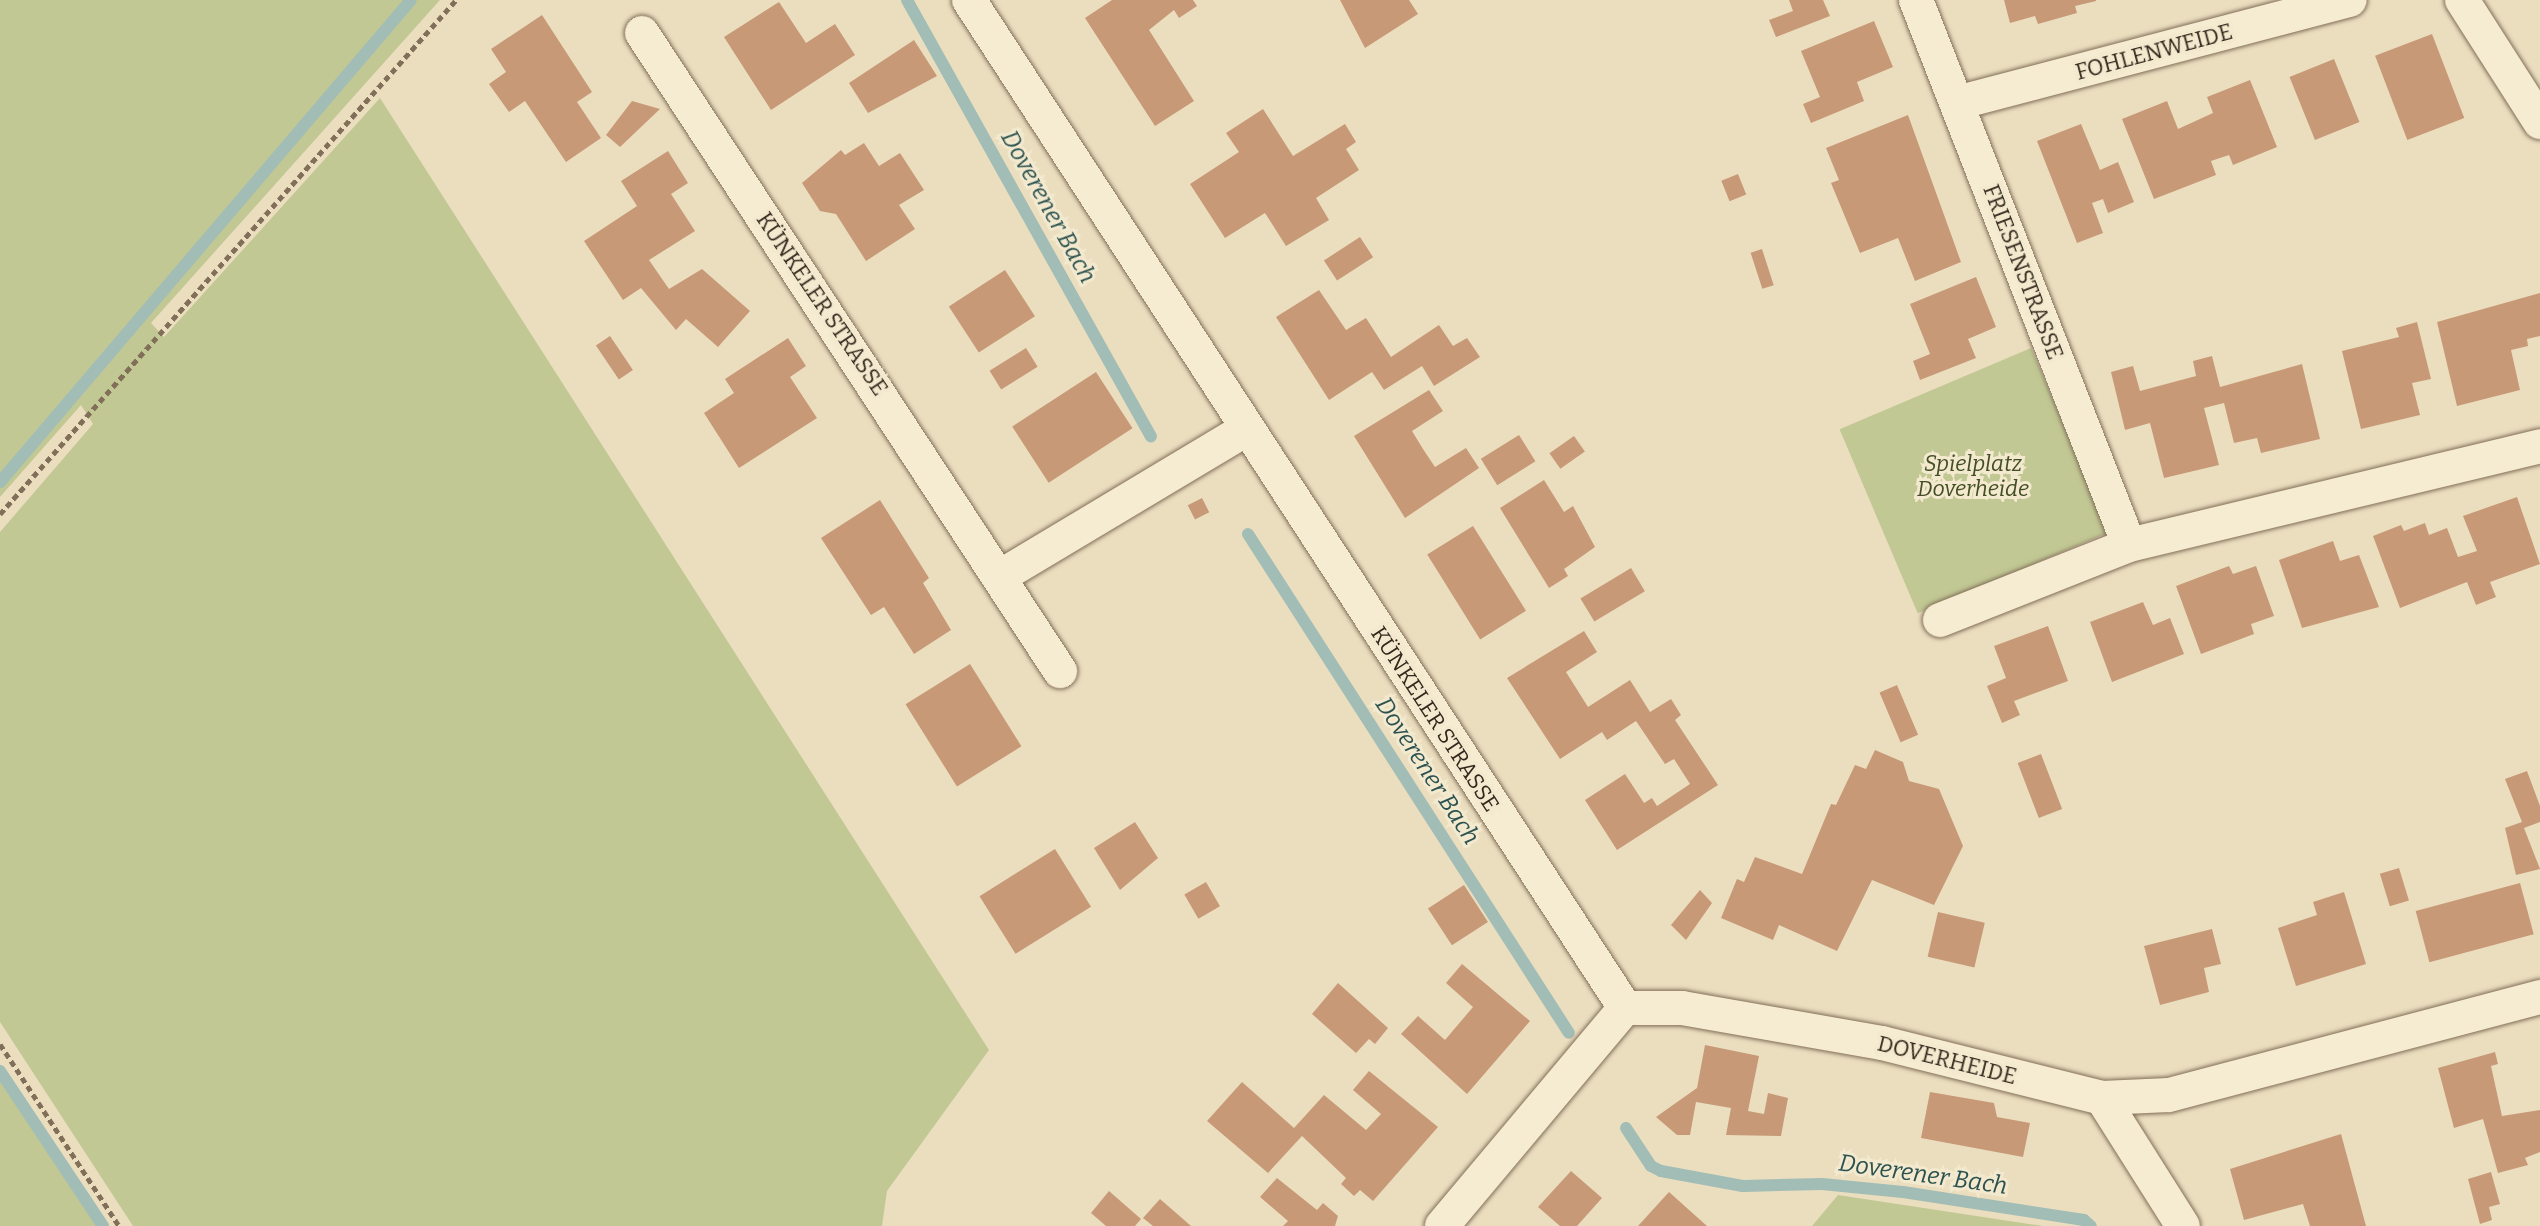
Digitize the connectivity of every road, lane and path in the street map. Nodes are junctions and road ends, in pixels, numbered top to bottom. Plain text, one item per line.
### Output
1 (456, 0) edge
2 (969, 0) edge
3 (1916, 0) edge
4 (2350, 0) edge
5 (2462, 0) edge
6 (642, 33) dead end
7 (1957, 103) junction
8 (2540, 122) edge
9 (1245, 430) junction
10 (2540, 446) edge
11 (0, 514) edge
12 (2129, 545) junction
13 (1001, 576) junction
14 (1940, 620) dead end
15 (1060, 671) dead end
16 (2540, 997) edge
17 (1625, 1008) junction
18 (0, 1044) edge
19 (2102, 1098) junction
20 (119, 1226) edge
21 (1442, 1226) edge
22 (2183, 1226) edge

1 - 11 path
2 - 9 street, KÜNKELER STRASSE
3 - 7 street, FRIESENSTRASSE
4 - 7 street, FOHLENWEIDE
5 - 8 street
6 - 13 street, KÜNKELER STRASSE
7 - 12 street, FRIESENSTRASSE
9 - 13 street
9 - 17 street, KÜNKELER STRASSE
10 - 12 street
12 - 14 street
13 - 15 street, KÜNKELER STRASSE
16 - 19 street, DOVERHEIDE
17 - 19 street, DOVERHEIDE
17 - 21 street
18 - 20 path
19 - 22 street

